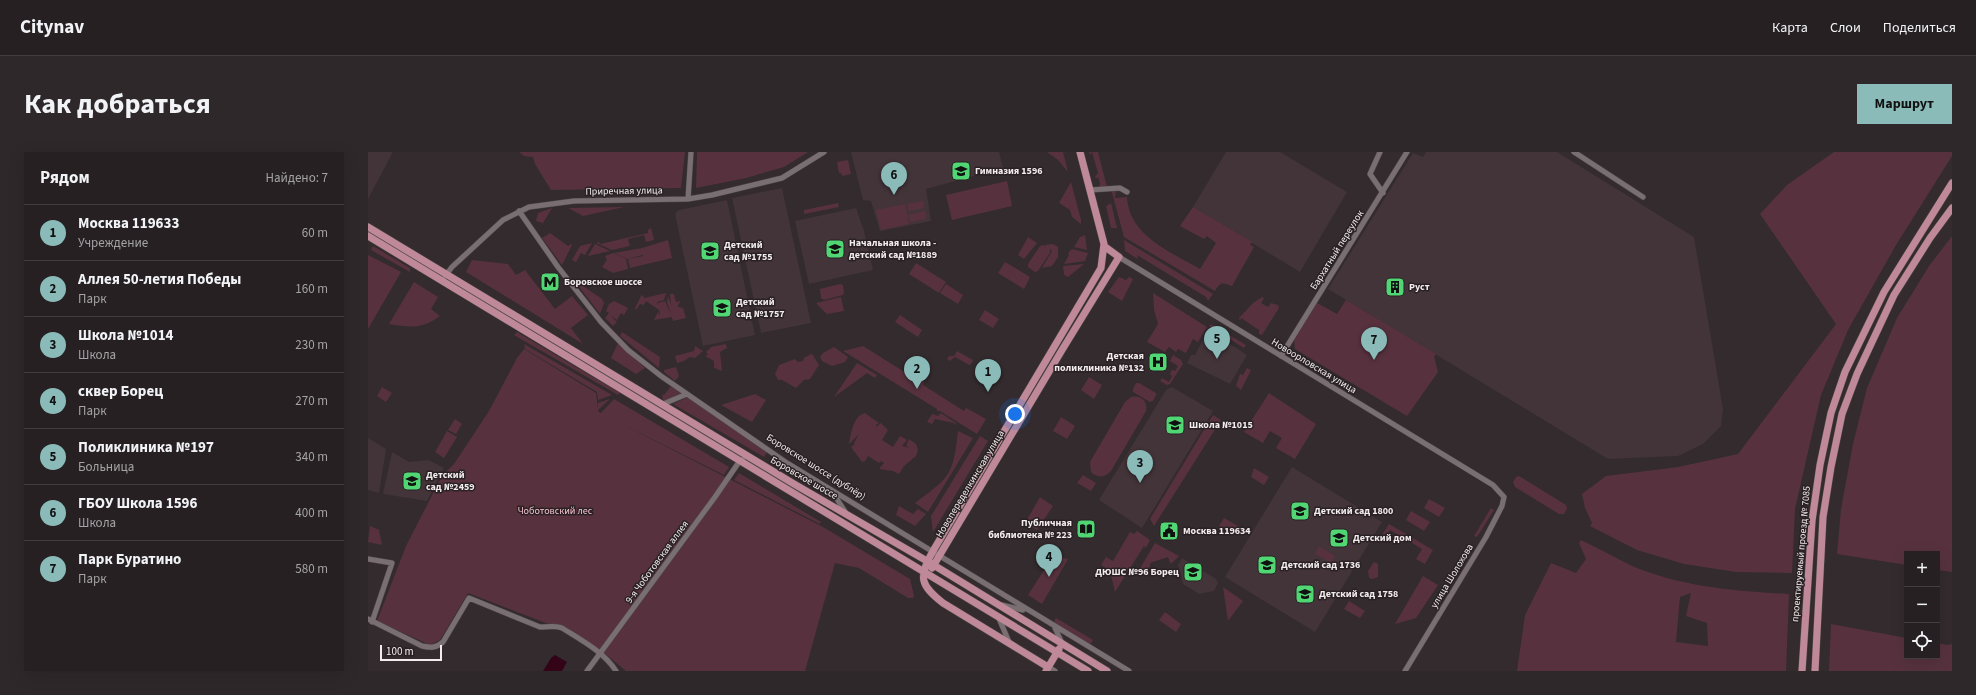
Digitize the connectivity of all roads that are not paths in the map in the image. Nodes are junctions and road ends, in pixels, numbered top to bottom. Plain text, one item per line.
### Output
1 (691, 152) edge
2 (824, 152) edge
3 (1080, 152) edge
4 (1380, 152) edge
5 (1407, 152) edge
6 (1574, 152) edge
7 (1952, 182) edge
8 (1090, 190) junction
9 (1127, 192) dead end
10 (1383, 193) junction
11 (1643, 197) dead end
12 (688, 199) junction
13 (1952, 208) edge
14 (519, 211) junction
15 (368, 227) edge
16 (368, 236) edge
17 (1104, 246) junction
18 (1119, 257) junction
19 (447, 273) junction
20 (442, 280) junction
21 (1281, 356) junction
22 (687, 394) junction
23 (663, 404) junction
24 (748, 456) junction
25 (739, 462) junction
26 (1499, 489) joint
27 (832, 490) junction
28 (847, 514) junction
29 (933, 551) junction
30 (940, 556) junction
31 (368, 559) edge
32 (927, 561) junction
33 (934, 565) junction
34 (926, 572) junction
35 (995, 603) junction
36 (1028, 611) junction
37 (998, 615) junction
38 (370, 620) edge
39 (1054, 626) junction
40 (1062, 643) junction
41 (1013, 646) junction
42 (1057, 652) junction
43 (600, 654) junction
44 (1049, 670) edge
45 (587, 671) edge
46 (616, 671) edge
47 (1088, 671) edge
48 (1107, 671) edge
49 (1129, 671) edge
50 (1405, 671) edge
51 (1802, 671) edge
52 (1815, 671) edge

1 - 12 street
2 - 12 street, Приречная улица
3 - 8 main road, Новопеределкинская улица
4 - 10 street
5 - 10 street, Бархатный переулок
6 - 11 street
7 - 51 main road, проектируемый проезд № 7085
8 - 9 street
8 - 17 main road, Новопеределкинская улица
10 - 21 street, Бархатный переулок
12 - 14 street, Приречная улица
13 - 52 main road, проектируемый проезд № 7085
14 - 19 street, Приречная улица
14 - 22 street, Боровское шоссе (дублёр)
15 - 19 main road, Боровское шоссе
16 - 20 main road, Боровское шоссе
17 - 18 main road
17 - 29 main road, Новопеределкинская улица
18 - 21 street, Новоорловская улица
18 - 30 main road, Новопеределкинская улица
19 - 20 street, Приречная улица
19 - 23 main road, Боровское шоссе
20 - 25 main road, Боровское шоссе
21 - 26 street, Новоорловская улица
22 - 23 street
22 - 27 street, Боровское шоссе (дублёр)
23 - 24 main road, Боровское шоссе
24 - 25 street
24 - 28 main road, Боровское шоссе
25 - 34 main road, Боровское шоссе
25 - 43 street, 9-я Чоботовская аллея
26 - 50 street, улица Шолохова
27 - 28 street
27 - 29 street, Боровское шоссе (дублёр)
28 - 32 main road, Боровское шоссе
29 - 30 street, Боровское шоссе (дублёр)
29 - 32 main road, Новопеределкинская улица
30 - 33 main road, Новопеределкинская улица
30 - 36 street, Боровское шоссе (дублёр)
31 - 38 street
32 - 33 main road, Боровское шоссе
32 - 34 main road, Новопеределкинская улица
33 - 34 main road, Новопеределкинская улица
33 - 35 main road, Боровское шоссе
34 - 37 main road, Боровское шоссе
34 - 41 main road
35 - 36 street
35 - 40 main road, Боровское шоссе
36 - 39 street, Боровское шоссе (дублёр)
37 - 41 street
37 - 42 main road, Боровское шоссе
38 - 43 street
39 - 40 street
39 - 49 street, Боровское шоссе (дублёр)
40 - 42 main road
40 - 48 main road, Боровское шоссе
41 - 44 main road
42 - 44 main road
42 - 47 main road, Боровское шоссе
43 - 45 street, 9-я Чоботовская аллея
43 - 46 street

